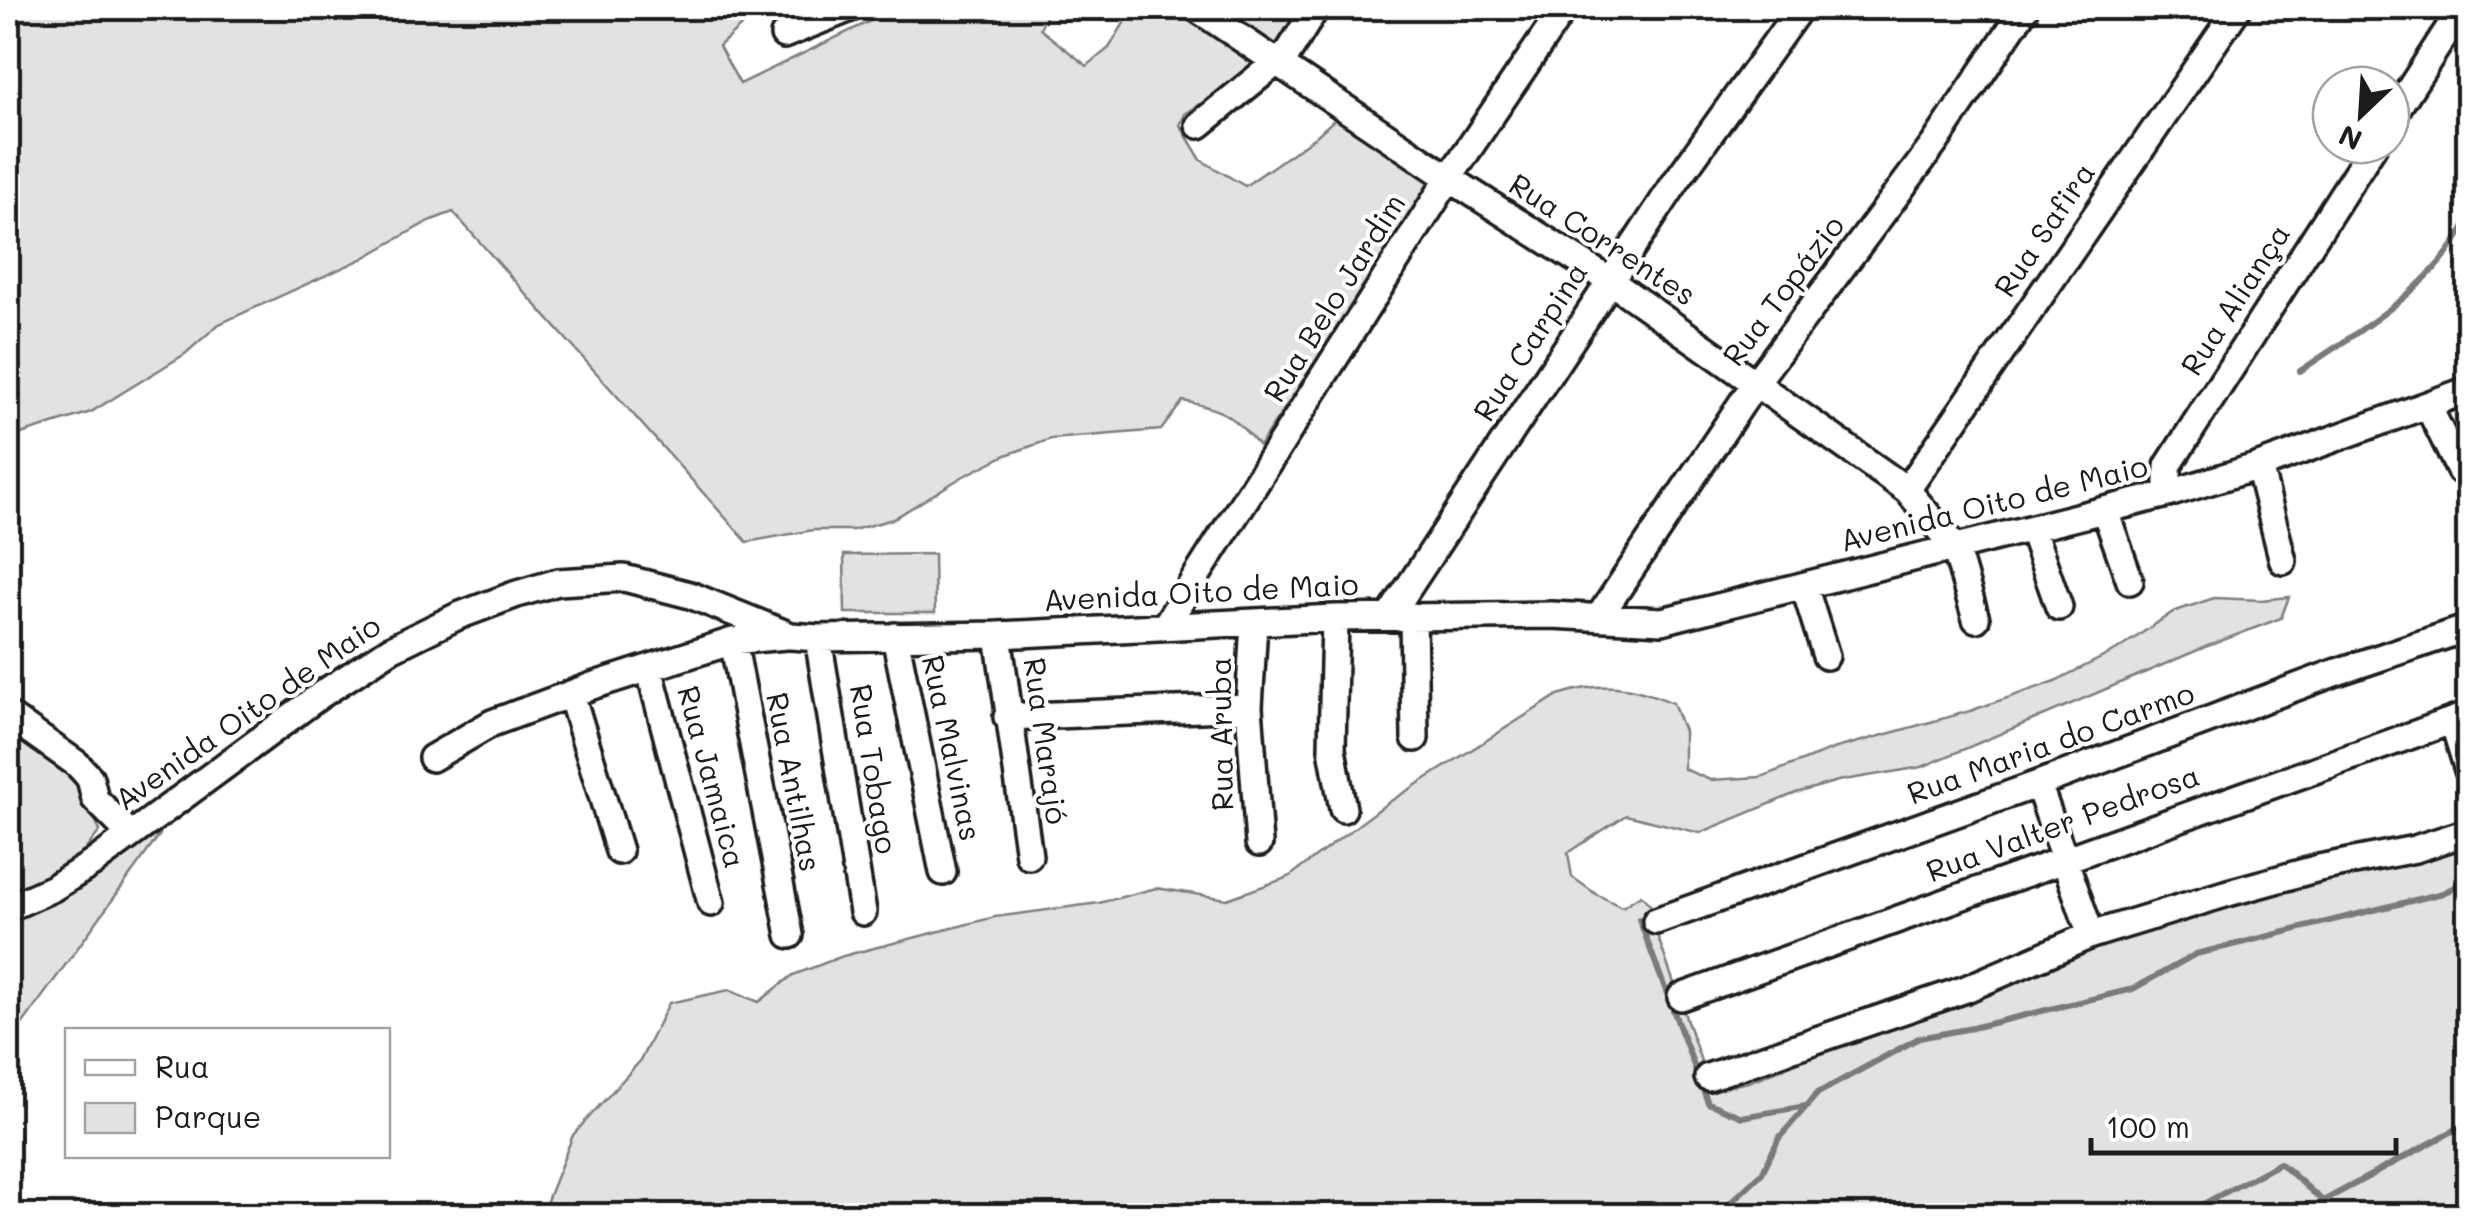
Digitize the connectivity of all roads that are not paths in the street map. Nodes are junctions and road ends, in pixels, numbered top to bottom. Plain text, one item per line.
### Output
1 (851, 8) edge
2 (1196, 8) edge
3 (1316, 8) edge
4 (1564, 8) edge
5 (1800, 8) edge
6 (2026, 8) edge
7 (2238, 8) edge
8 (2462, 8) edge
9 (784, 35) dead end
10 (1276, 63) junction
11 (2411, 87) edge
12 (1199, 124) dead end
13 (2361, 165) edge
14 (1449, 178) junction
15 (1610, 282) junction
16 (1756, 382) junction
17 (2468, 390) edge
18 (2428, 406) junction
19 (2259, 466) junction
20 (2460, 471) dead end
21 (1907, 490) junction
22 (2168, 494) junction
23 (2105, 510) junction
24 (2032, 530) junction
25 (1955, 547) junction
26 (2283, 561) dead end
27 (2130, 581) dead end
28 (1804, 586) junction
29 (2059, 607) dead end
30 (1401, 616) junction
31 (1600, 617) junction
32 (1335, 618) junction
33 (1976, 619) dead end
34 (1254, 622) junction
35 (1165, 626) junction
36 (2468, 628) edge
37 (791, 636) junction
38 (895, 636) junction
39 (998, 636) junction
40 (818, 638) junction
41 (733, 642) junction
42 (1826, 656) dead end
43 (649, 668) junction
44 (571, 694) junction
45 (1249, 707) junction
46 (8, 716) edge
47 (1007, 717) junction
48 (2461, 718) edge
49 (1415, 738) dead end
50 (432, 758) dead end
51 (2468, 770) edge
52 (2038, 784) junction
53 (1342, 809) dead end
54 (2468, 832) edge
55 (131, 834) junction
56 (1258, 844) dead end
57 (619, 851) dead end
58 (1028, 856) dead end
59 (2063, 859) junction
60 (943, 872) dead end
61 (711, 902) dead end
62 (8, 908) edge
63 (863, 912) dead end
64 (1656, 922) dead end
65 (790, 935) dead end
66 (2091, 935) junction
67 (1681, 997) dead end
68 (1708, 1077) dead end

1 - 9 street
2 - 10 street, Rua Correntes
3 - 10 street
4 - 14 street, Rua Belo Jardim
5 - 15 street, Rua Carpina
6 - 16 street, Rua Topázio
7 - 21 street, Rua Safira
8 - 11 street
10 - 12 street
10 - 14 street, Rua Correntes
13 - 22 street, Rua Aliança
14 - 15 street, Rua Correntes
14 - 35 street, Rua Belo Jardim
15 - 16 street, Rua Correntes
15 - 30 street, Rua Carpina
16 - 21 street, Rua Correntes
16 - 31 street, Rua Topázio
17 - 18 street, Avenida Oito de Maio
18 - 19 street, Avenida Oito de Maio
18 - 20 street
19 - 22 street, Avenida Oito de Maio
19 - 26 street
21 - 25 street, Rua Correntes
22 - 23 street, Avenida Oito de Maio
23 - 24 street, Avenida Oito de Maio
23 - 27 street
24 - 25 street, Avenida Oito de Maio
24 - 29 street
25 - 28 street, Avenida Oito de Maio
25 - 33 street
28 - 31 street, Avenida Oito de Maio
28 - 42 street
30 - 31 street, Avenida Oito de Maio
30 - 32 street, Avenida Oito de Maio
30 - 49 street
32 - 34 street, Avenida Oito de Maio
32 - 53 street
34 - 35 street, Avenida Oito de Maio
34 - 45 street, Rua Aruba
35 - 39 street, Avenida Oito de Maio
36 - 52 street, Rua Maria do Carmo
37 - 40 street, Avenida Oito de Maio
37 - 41 street
37 - 55 street, Avenida Oito de Maio
38 - 39 street, Avenida Oito de Maio
38 - 40 street, Avenida Oito de Maio
38 - 60 street, Rua Malvinas
39 - 47 street, Rua Marajó
40 - 63 street, Rua Tobago
41 - 43 street
41 - 65 street, Rua Antilhas
43 - 44 street
43 - 61 street, Rua Jamaica
44 - 50 street
44 - 57 street
45 - 47 street
45 - 56 street, Rua Aruba
46 - 55 street
47 - 58 street, Rua Marajó
48 - 51 street
48 - 59 street, Rua Valter Pedrosa
52 - 59 street
52 - 64 street, Rua Maria do Carmo
54 - 66 street
55 - 62 street, Avenida Oito de Maio
59 - 66 street
59 - 67 street, Rua Valter Pedrosa
66 - 68 street

